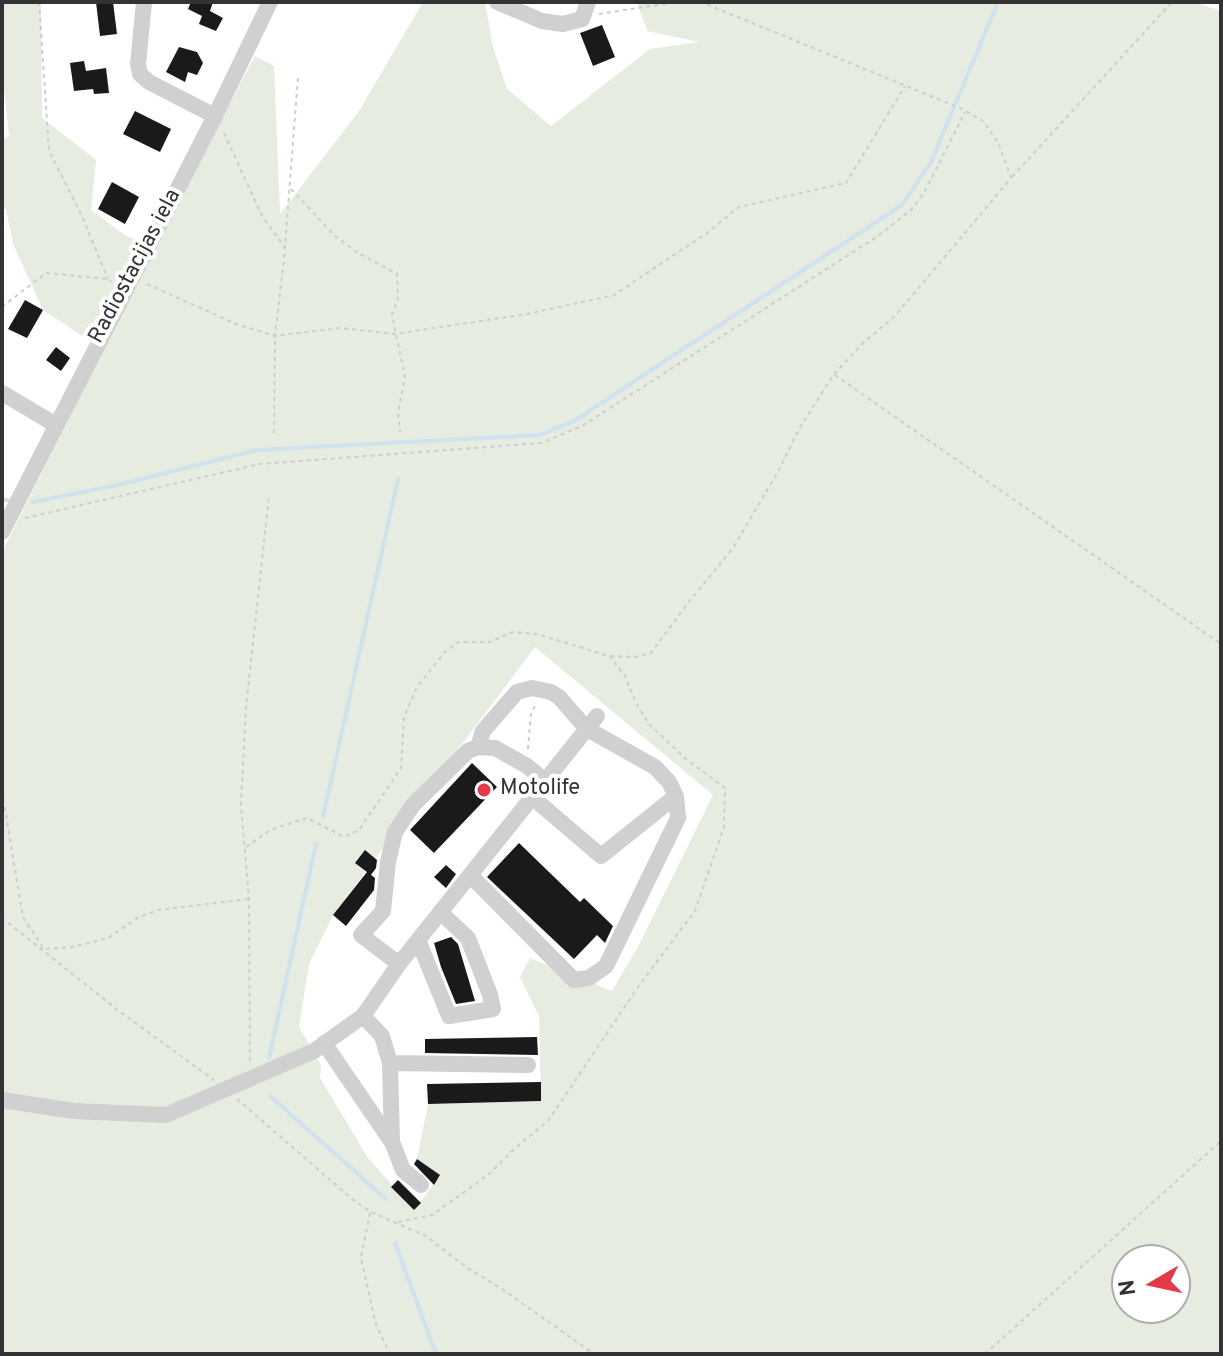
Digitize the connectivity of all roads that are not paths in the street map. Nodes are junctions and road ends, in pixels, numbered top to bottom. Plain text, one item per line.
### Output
1 (144, 2) edge
2 (270, 2) edge
3 (497, 2) edge
4 (588, 2) edge
5 (215, 116) junction
6 (2, 393) edge
7 (56, 425) junction
8 (6, 524) edge
9 (592, 723) junction
10 (478, 747) junction
11 (545, 781) junction
12 (676, 796) junction
13 (532, 797) junction
14 (470, 875) junction
15 (440, 912) junction
16 (418, 940) junction
17 (399, 964) junction
18 (363, 1016) junction
19 (324, 1043) junction
20 (390, 1063) junction
21 (528, 1065) dead end
22 (2, 1100) edge
23 (392, 1142) junction
24 (421, 1185) dead end

1 - 5 street
2 - 5 street, Radiostacijas iela
3 - 4 street
5 - 7 street, Radiostacijas iela
6 - 7 street
7 - 8 street, Radiostacijas iela
9 - 10 street
9 - 11 street
9 - 12 street
10 - 11 street
10 - 17 street
11 - 13 street
12 - 13 street
12 - 14 street
13 - 14 street
14 - 15 street
15 - 16 street
15 - 16 street
16 - 17 street
17 - 18 street
18 - 19 street
18 - 20 street
19 - 22 street
19 - 23 street
20 - 21 street
20 - 23 street
23 - 24 street

